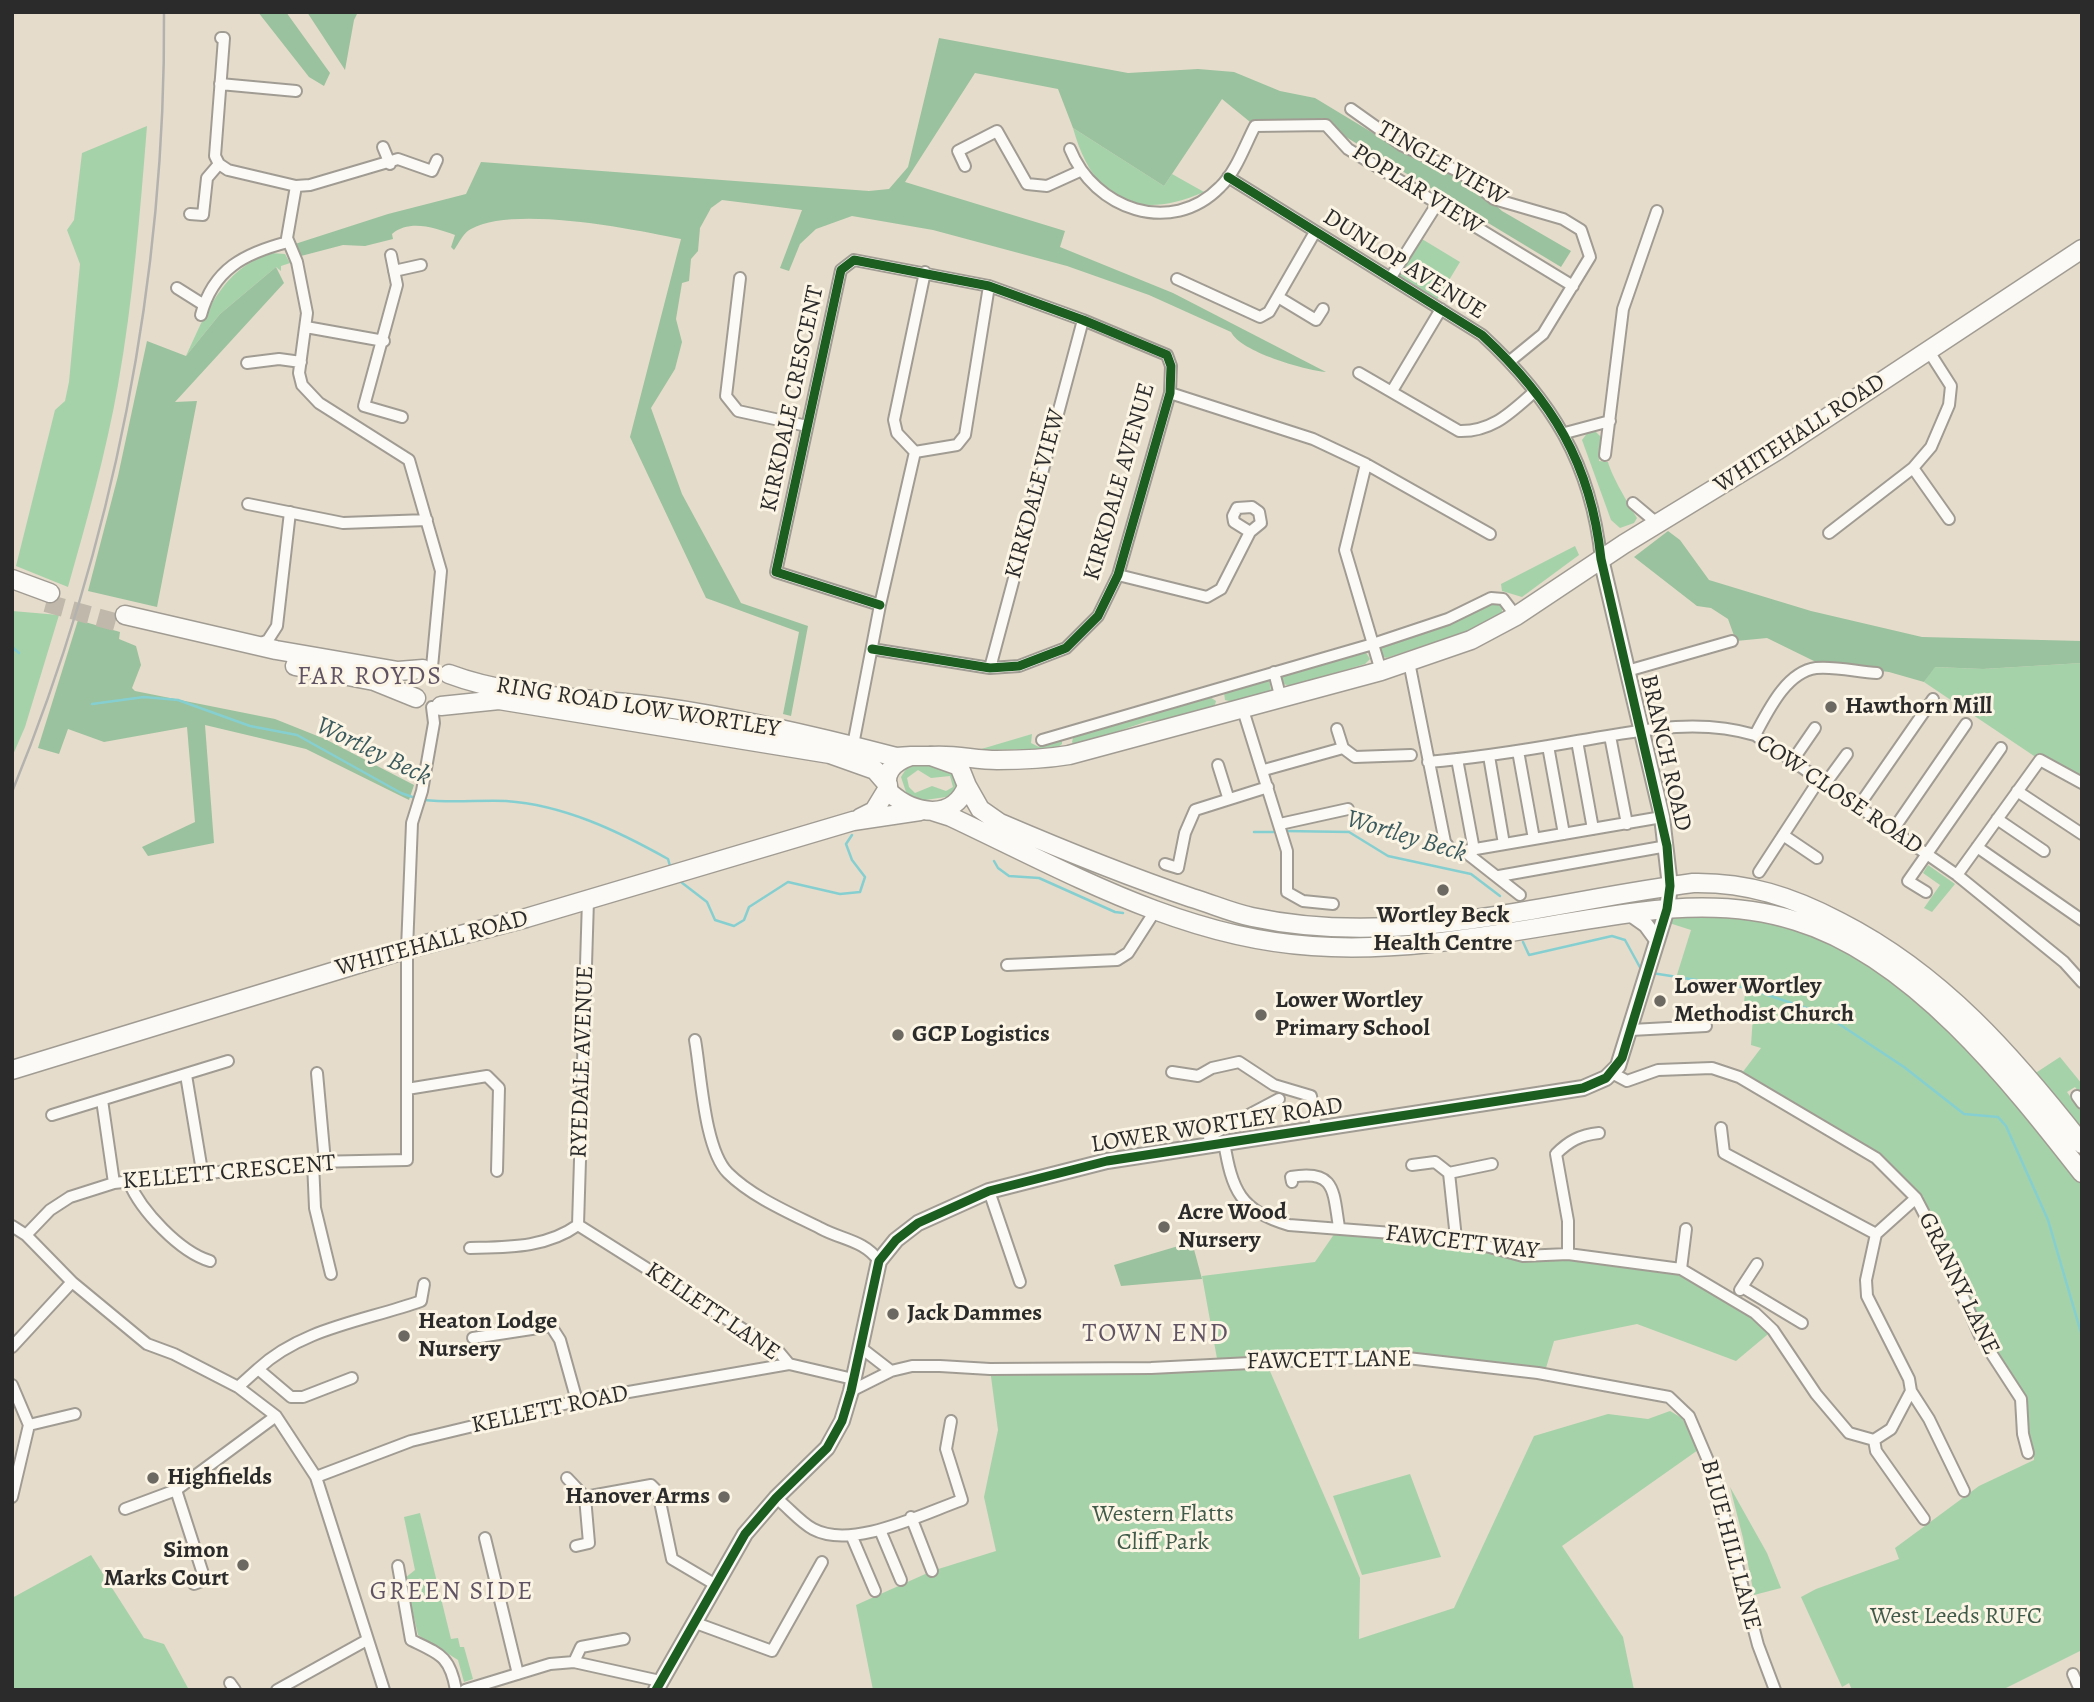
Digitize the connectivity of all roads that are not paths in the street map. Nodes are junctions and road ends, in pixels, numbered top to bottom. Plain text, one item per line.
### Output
1 (222, 38) dead end
2 (220, 84) junction
3 (296, 91) dead end
4 (1351, 109) dead end
5 (383, 147) dead end
6 (1070, 149) dead end
7 (438, 160) dead end
8 (219, 164) junction
9 (390, 164) junction
10 (965, 166) dead end
11 (1080, 171) junction
12 (1228, 177) junction
13 (296, 186) junction
14 (1437, 204) junction
15 (1657, 211) dead end
16 (190, 214) dead end
17 (1315, 232) junction
18 (288, 242) junction
19 (2082, 249) edge
20 (391, 255) dead end
21 (421, 265) dead end
22 (394, 271) junction
23 (925, 272) junction
24 (1391, 277) junction
25 (740, 278) dead end
26 (1177, 279) dead end
27 (989, 286) junction
28 (1573, 286) junction
29 (177, 288) dead end
30 (1278, 297) junction
31 (1323, 309) dead end
32 (1441, 309) junction
33 (1083, 320) junction
34 (306, 327) junction
35 (384, 341) junction
36 (1928, 350) junction
37 (1510, 361) junction
38 (301, 362) junction
39 (247, 363) dead end
40 (1171, 366) joint
41 (1359, 373) dead end
42 (1392, 391) junction
43 (1534, 392) junction
44 (1170, 393) junction
45 (402, 417) dead end
46 (1610, 421) junction
47 (807, 425) junction
48 (1565, 433) junction
49 (915, 452) junction
50 (1605, 455) dead end
51 (1366, 464) junction
52 (1913, 468) junction
53 (1633, 503) dead end
54 (248, 504) dead end
55 (290, 512) junction
56 (1949, 519) dead end
57 (427, 520) junction
58 (1658, 524) junction
59 (1250, 532) dead end
60 (1829, 533) dead end
61 (1489, 534) dead end
62 (1601, 559) junction
63 (1118, 575) junction
64 (12, 579) edge
65 (12, 591) edge
66 (880, 605) junction
67 (1516, 616) junction
68 (1732, 641) dead end
69 (1373, 644) junction
70 (257, 645) junction
71 (872, 649) junction
72 (1409, 662) junction
73 (428, 668) junction
74 (990, 668) junction
75 (1381, 671) junction
76 (1626, 671) junction
77 (1274, 672) junction
78 (1877, 673) dead end
79 (449, 674) junction
80 (1216, 689) junction
81 (1281, 699) junction
82 (1933, 699) dead end
83 (429, 704) junction
84 (1243, 710) junction
85 (1223, 715) junction
86 (1966, 724) dead end
87 (1815, 727) dead end
88 (1337, 729) dead end
89 (1640, 731) junction
90 (1063, 734) junction
91 (1755, 735) junction
92 (1610, 736) junction
93 (1042, 740) dead end
94 (1577, 741) junction
95 (853, 745) junction
96 (1548, 746) junction
97 (1343, 748) junction
98 (2001, 748) dead end
99 (1518, 751) junction
100 (1847, 754) dead end
101 (1069, 755) junction
102 (1411, 755) dead end
103 (911, 756) junction
104 (931, 756) junction
105 (1489, 756) junction
106 (1457, 759) junction
107 (997, 760) junction
108 (1793, 760) junction
109 (1428, 762) junction
110 (1218, 765) dead end
111 (1264, 770) junction
112 (1822, 782) junction
113 (2082, 783) edge
114 (967, 785) junction
115 (888, 786) junction
116 (1268, 787) junction
117 (2017, 791) junction
118 (1228, 797) junction
119 (1858, 807) junction
120 (1348, 809) dead end
121 (926, 811) junction
122 (1662, 817) junction
123 (1997, 819) junction
124 (853, 821) junction
125 (1280, 824) junction
126 (1627, 824) junction
127 (1593, 829) junction
128 (1893, 831) junction
129 (1564, 834) junction
130 (2082, 834) edge
131 (1783, 835) junction
132 (1534, 839) junction
133 (1504, 844) junction
134 (1667, 846) junction
135 (1977, 847) junction
136 (1466, 851) junction
137 (2044, 851) dead end
138 (1927, 855) junction
139 (1817, 858) dead end
140 (1086, 859) junction
141 (1165, 864) dead end
142 (1759, 872) dead end
143 (1957, 875) junction
144 (1499, 876) junction
145 (1670, 886) junction
146 (1637, 891) junction
147 (1926, 892) dead end
148 (1520, 895) dead end
149 (587, 900) junction
150 (1332, 904) dead end
151 (1720, 908) junction
152 (1667, 909) junction
153 (1155, 911) junction
154 (1629, 914) junction
155 (2082, 920) edge
156 (1657, 940) junction
157 (407, 948) junction
158 (1007, 965) dead end
159 (2078, 969) edge
160 (2082, 982) edge
161 (1706, 1026) dead end
162 (1631, 1030) junction
163 (695, 1040) dead end
164 (228, 1061) dead end
165 (12, 1070) edge
166 (1172, 1072) dead end
167 (317, 1073) dead end
168 (1612, 1073) junction
169 (186, 1075) junction
170 (1739, 1077) joint
171 (407, 1089) junction
172 (1279, 1099) dead end
173 (102, 1100) junction
174 (52, 1115) dead end
175 (1316, 1128) junction
176 (1720, 1128) dead end
177 (1598, 1133) dead end
178 (1217, 1143) junction
179 (2082, 1144) edge
180 (319, 1162) junction
181 (1492, 1164) dead end
182 (1412, 1165) dead end
183 (202, 1171) junction
184 (497, 1171) dead end
185 (2082, 1173) edge
186 (1449, 1174) junction
187 (129, 1182) junction
188 (1293, 1182) dead end
189 (114, 1183) junction
190 (989, 1191) junction
191 (1916, 1198) junction
192 (578, 1225) junction
193 (12, 1226) edge
194 (1339, 1227) junction
195 (1686, 1229) dead end
196 (1876, 1234) junction
197 (26, 1235) junction
198 (1456, 1238) junction
199 (470, 1248) dead end
200 (1568, 1254) junction
201 (210, 1261) dead end
202 (879, 1261) junction
203 (1757, 1265) dead end
204 (1681, 1269) junction
205 (331, 1274) dead end
206 (72, 1282) junction
207 (1020, 1282) dead end
208 (424, 1284) dead end
209 (1742, 1287) junction
210 (1734, 1298) junction
211 (1802, 1323) dead end
212 (473, 1338) dead end
213 (12, 1347) edge
214 (860, 1347) junction
215 (789, 1364) junction
216 (258, 1369) junction
217 (891, 1371) junction
218 (352, 1378) dead end
219 (12, 1385) edge
220 (852, 1385) junction
221 (238, 1387) junction
222 (1910, 1391) junction
223 (577, 1401) junction
224 (1678, 1404) joint
225 (75, 1414) dead end
226 (276, 1416) junction
227 (951, 1421) dead end
228 (29, 1425) junction
229 (1874, 1440) junction
230 (2028, 1452) dead end
231 (316, 1477) junction
232 (567, 1479) dead end
233 (176, 1490) junction
234 (1964, 1490) dead end
235 (12, 1497) edge
236 (585, 1497) junction
237 (776, 1497) junction
238 (125, 1509) dead end
239 (911, 1517) junction
240 (1924, 1519) dead end
241 (880, 1530) junction
242 (852, 1537) junction
243 (485, 1538) dead end
244 (576, 1546) dead end
245 (822, 1562) dead end
246 (398, 1566) dead end
247 (932, 1572) dead end
248 (901, 1580) dead end
249 (194, 1584) dead end
250 (716, 1585) junction
251 (875, 1591) dead end
252 (694, 1622) junction
253 (624, 1639) dead end
254 (367, 1640) junction
255 (574, 1662) junction
256 (518, 1674) junction
257 (2073, 1674) dead end
258 (658, 1685) edge
259 (276, 1690) edge
260 (384, 1690) edge
261 (456, 1690) edge
262 (465, 1690) edge
263 (1775, 1690) edge
264 (2080, 1690) edge

1 - 2 street
2 - 3 street
2 - 8 street
4 - 28 street, TINGLE VIEW
5 - 9 street
6 - 11 street
7 - 9 street
8 - 13 street
8 - 16 street
9 - 13 street
10 - 11 street
11 - 12 street
12 - 14 street, POPLAR VIEW
12 - 17 street, DUNLOP AVENUE
13 - 18 street
14 - 24 street
14 - 28 street, POPLAR VIEW
15 - 46 street
17 - 24 street, DUNLOP AVENUE
17 - 30 street
18 - 29 street
18 - 34 street
19 - 36 main road, WHITEHALL ROAD
20 - 22 street
21 - 22 street
22 - 35 street
23 - 27 street, KIRKDALE CRESCENT
23 - 47 street, KIRKDALE CRESCENT
23 - 49 street
24 - 32 street, DUNLOP AVENUE
25 - 47 street
26 - 30 street
27 - 33 street, KIRKDALE CRESCENT
27 - 49 street
28 - 37 street, TINGLE VIEW
30 - 31 street
32 - 37 street, DUNLOP AVENUE
32 - 42 street
33 - 40 street, KIRKDALE CRESCENT
33 - 74 street, KIRKDALE VIEW
34 - 35 street
34 - 38 street
35 - 45 street
36 - 52 street
36 - 58 main road, WHITEHALL ROAD
37 - 43 street, DUNLOP AVENUE
38 - 39 street
38 - 57 street
40 - 44 street, KIRKDALE AVENUE
41 - 42 street
42 - 43 street
43 - 48 street, DUNLOP AVENUE
44 - 51 street
44 - 63 street, KIRKDALE AVENUE
46 - 48 street
46 - 50 street
47 - 66 street, KIRKDALE CRESCENT
48 - 62 street, DUNLOP AVENUE
49 - 66 street
51 - 61 street
51 - 69 street
52 - 56 street
52 - 60 street
53 - 58 street
54 - 55 street
55 - 57 street
55 - 70 street
57 - 73 street
58 - 62 main road, WHITEHALL ROAD
59 - 63 street
62 - 67 main road, WHITEHALL ROAD
62 - 76 street, BRANCH ROAD
63 - 74 street, KIRKDALE AVENUE
64 - 65 main road
66 - 71 street
67 - 69 street
67 - 72 main road, WHITEHALL ROAD
68 - 76 street
69 - 75 street
69 - 77 street
70 - 73 main road, RING ROAD LOW WORTLEY
70 - 83 main road, RING ROAD LOW WORTLEY
71 - 74 street, KIRKDALE AVENUE
71 - 95 street
72 - 75 main road, WHITEHALL ROAD
72 - 109 street
73 - 79 main road, RING ROAD LOW WORTLEY
73 - 83 main road
75 - 81 main road, WHITEHALL ROAD
76 - 89 street, BRANCH ROAD
77 - 80 street
77 - 81 street
78 - 91 street
79 - 83 main road
79 - 95 main road, RING ROAD LOW WORTLEY
80 - 85 street
80 - 90 street
81 - 84 main road, WHITEHALL ROAD
82 - 119 street
83 - 115 main road, RING ROAD LOW WORTLEY
83 - 157 street
84 - 85 main road, WHITEHALL ROAD
84 - 111 street
85 - 101 main road, WHITEHALL ROAD
86 - 128 street
87 - 108 street
88 - 97 street
89 - 91 street, COW CLOSE ROAD
89 - 92 street, COW CLOSE ROAD
89 - 122 street, BRANCH ROAD
90 - 93 street
90 - 101 street
91 - 108 street, COW CLOSE ROAD
92 - 94 street, COW CLOSE ROAD
92 - 126 street
94 - 96 street, COW CLOSE ROAD
94 - 127 street
95 - 103 main road, RING ROAD LOW WORTLEY
96 - 99 street, COW CLOSE ROAD
96 - 129 street
97 - 102 street
97 - 111 street
98 - 138 street
99 - 105 street, COW CLOSE ROAD
99 - 132 street
100 - 112 street
101 - 107 main road, WHITEHALL ROAD
103 - 104 main road
103 - 115 main road
104 - 107 main road, WHITEHALL ROAD
104 - 114 main road
105 - 106 street, COW CLOSE ROAD
105 - 133 street
106 - 109 street, COW CLOSE ROAD
106 - 136 street
107 - 114 main road
108 - 112 street, COW CLOSE ROAD
109 - 136 street
110 - 118 street
111 - 116 street
112 - 119 street, COW CLOSE ROAD
112 - 131 street
113 - 117 street
114 - 121 main road
114 - 140 main road
115 - 121 main road
115 - 124 main road, WHITEHALL ROAD
116 - 118 street
116 - 125 street
117 - 123 street
117 - 130 street
118 - 141 street
119 - 128 street, COW CLOSE ROAD
120 - 125 street
121 - 124 main road, WHITEHALL ROAD
121 - 153 main road
122 - 126 street
122 - 134 street, BRANCH ROAD
123 - 135 street
123 - 137 street
124 - 149 main road, WHITEHALL ROAD
125 - 150 street
126 - 127 street
127 - 129 street
128 - 138 street, COW CLOSE ROAD
129 - 132 street
131 - 139 street
131 - 142 street
132 - 133 street
133 - 136 street
134 - 144 street
134 - 145 street, BRANCH ROAD
135 - 143 street
135 - 155 street
136 - 144 street
138 - 143 street, COW CLOSE ROAD
138 - 147 street
140 - 146 main road
140 - 153 main road
143 - 159 street, COW CLOSE ROAD
144 - 148 street
145 - 146 main road
145 - 151 main road
145 - 152 street, BRANCH ROAD
145 - 179 main road
146 - 152 main road
149 - 157 main road, WHITEHALL ROAD
149 - 192 street, RYEDALE AVENUE
151 - 152 main road
151 - 185 main road
152 - 154 main road
152 - 156 street, BRANCH ROAD
153 - 154 main road
153 - 158 street
154 - 156 street
156 - 162 street, BRANCH ROAD
157 - 165 main road, WHITEHALL ROAD
157 - 171 street
159 - 160 street, COW CLOSE ROAD
161 - 162 street
162 - 168 street, BRANCH ROAD
163 - 202 street
164 - 169 street
166 - 175 street
167 - 180 street
168 - 170 street, LOWER WORTLEY ROAD
168 - 175 street, LOWER WORTLEY ROAD
169 - 173 street
169 - 183 street
170 - 191 street, GRANNY LANE
171 - 180 street, KELLETT CRESCENT
171 - 184 street
172 - 178 street
173 - 174 street
173 - 189 street
175 - 178 street, LOWER WORTLEY ROAD
176 - 196 street
177 - 200 street
178 - 190 street, LOWER WORTLEY ROAD
178 - 194 street, FAWCETT WAY
180 - 183 street, KELLETT CRESCENT
180 - 205 street
181 - 186 street
182 - 186 street
183 - 187 street, KELLETT CRESCENT
186 - 198 street
187 - 189 street, KELLETT CRESCENT
187 - 201 street
188 - 194 street
189 - 197 street, KELLETT CRESCENT
190 - 202 street, LOWER WORTLEY ROAD
190 - 207 street
191 - 196 street
191 - 230 street, GRANNY LANE
192 - 199 street
192 - 215 street, KELLETT LANE
193 - 197 street
194 - 198 street, FAWCETT WAY
195 - 204 street
196 - 222 street
197 - 206 street
198 - 200 street, FAWCETT WAY
200 - 204 street, FAWCETT WAY
202 - 214 street, LOWER WORTLEY ROAD
203 - 209 street
204 - 210 street, FAWCETT WAY
206 - 213 street
206 - 221 street
208 - 216 street
209 - 210 street
209 - 211 street
210 - 229 street, FAWCETT WAY
212 - 223 street
214 - 217 street
214 - 220 street, LOWER WORTLEY ROAD
215 - 220 street, KELLETT LANE
215 - 223 street, KELLETT ROAD
216 - 218 street
216 - 221 street
217 - 220 street, FAWCETT LANE
217 - 224 street, FAWCETT LANE
219 - 228 street
220 - 237 street, LOWER WORTLEY ROAD
221 - 226 street
222 - 229 street
222 - 234 street
223 - 231 street, KELLETT ROAD
224 - 263 street, BLUE HILL LANE
225 - 228 street
226 - 231 street
226 - 233 street
227 - 239 street
228 - 235 street
229 - 240 street
231 - 254 street
232 - 236 street
233 - 238 street
233 - 249 street
236 - 244 street
236 - 250 street
237 - 242 street
237 - 250 street, LOWER WORTLEY ROAD
239 - 241 street
239 - 247 street
241 - 242 street
241 - 248 street
242 - 251 street
243 - 256 street
245 - 252 street
246 - 261 street
250 - 252 street, LOWER WORTLEY ROAD
252 - 258 street, LOWER WORTLEY ROAD
253 - 255 street
254 - 259 street
254 - 260 street
255 - 256 street
255 - 258 street
256 - 262 street
257 - 264 street

